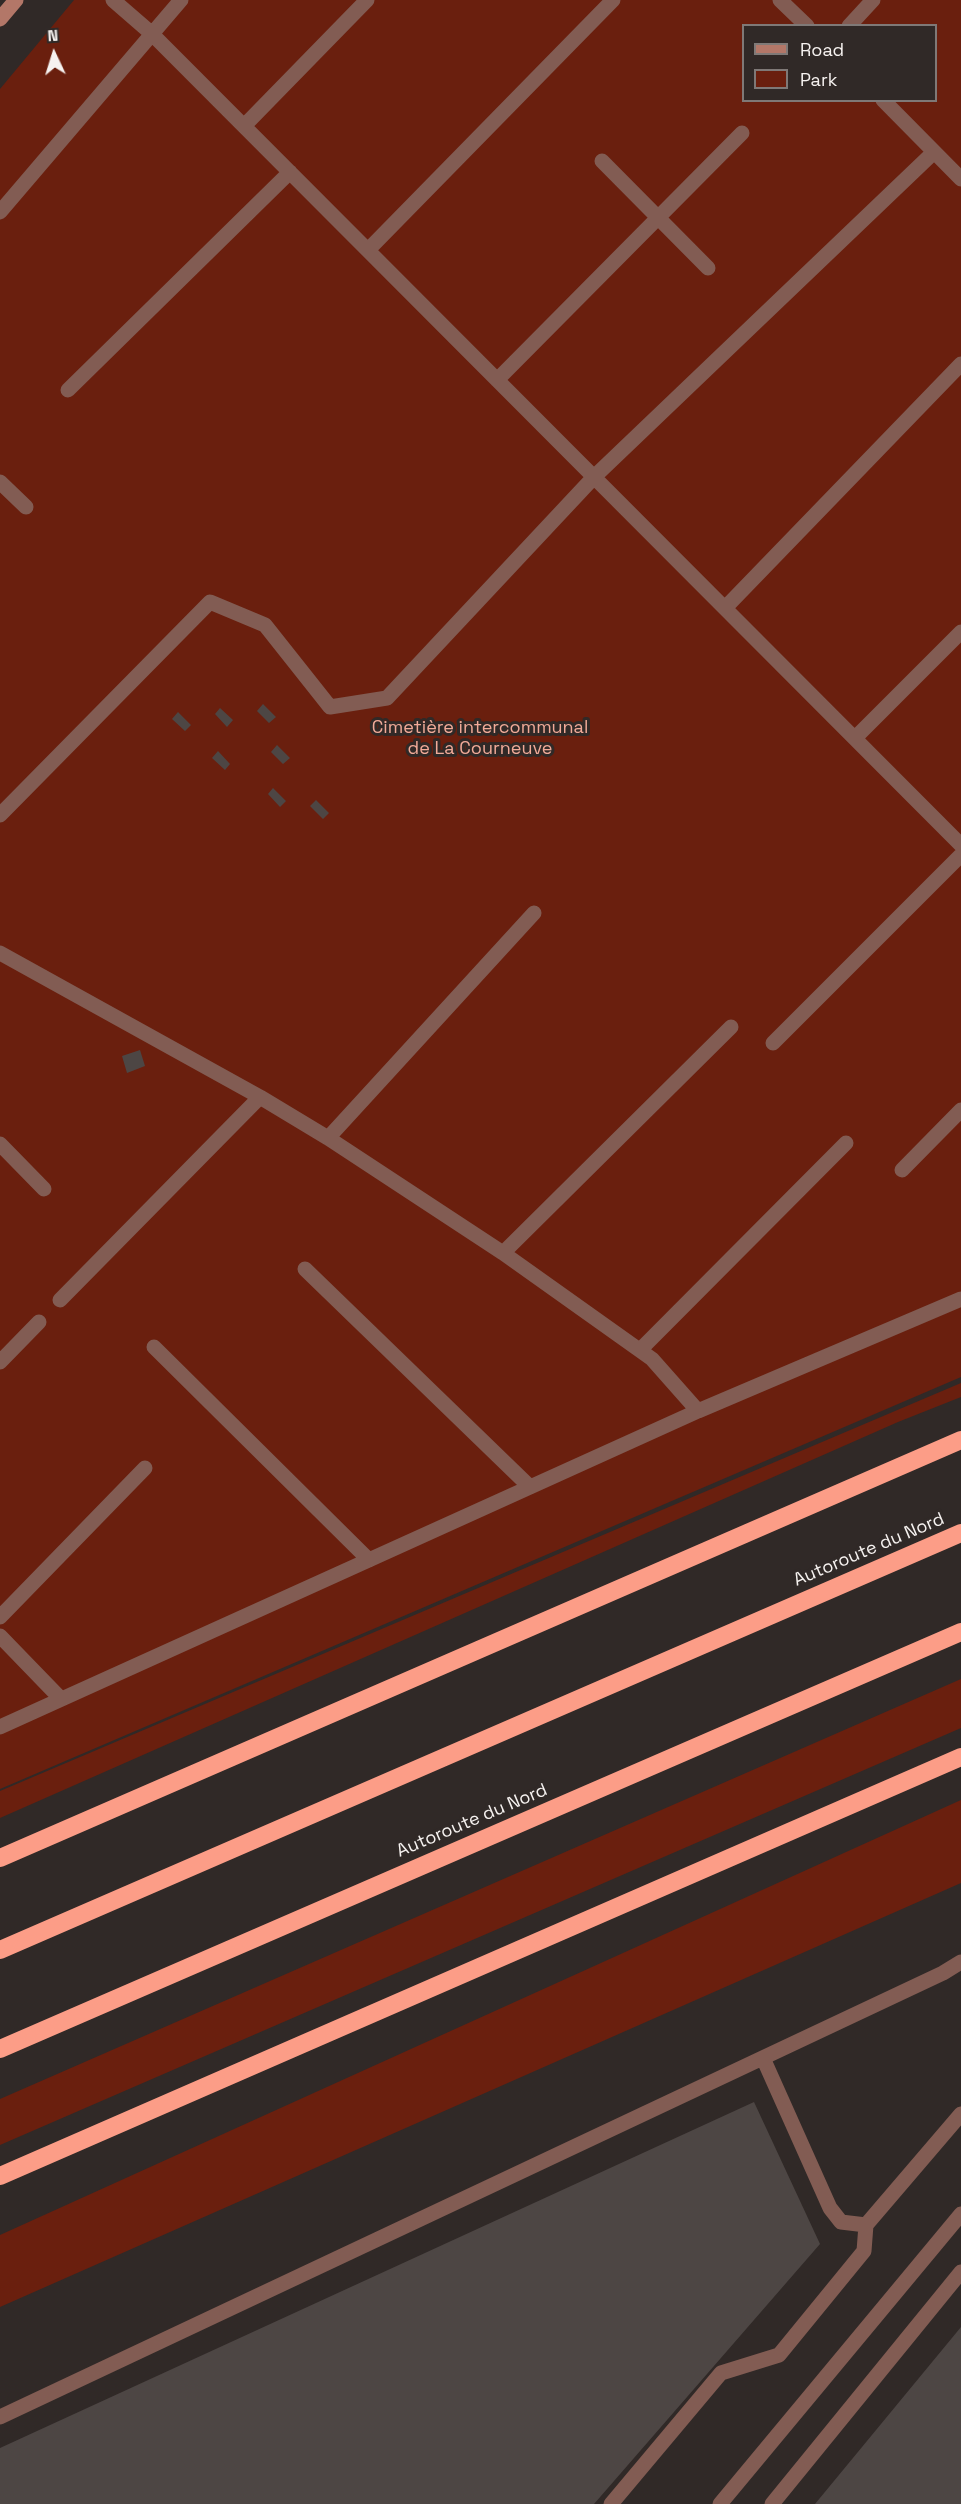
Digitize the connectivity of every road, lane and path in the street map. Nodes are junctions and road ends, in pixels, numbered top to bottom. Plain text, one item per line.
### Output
1 (16, 0) edge
2 (113, 0) edge
3 (181, 0) edge
4 (367, 0) edge
5 (613, 0) edge
6 (780, 0) edge
7 (873, 0) edge
8 (0, 19) edge
9 (805, 24) edge
10 (851, 24) edge
11 (151, 33) junction
12 (885, 102) edge
13 (244, 126) junction
14 (742, 133) dead end
15 (934, 152) junction
16 (602, 161) dead end
17 (290, 172) junction
18 (961, 179) edge
19 (0, 212) edge
20 (658, 217) junction
21 (368, 250) junction
22 (708, 268) dead end
23 (961, 364) edge
24 (497, 380) junction
25 (68, 390) dead end
26 (594, 477) junction
27 (0, 482) edge
28 (26, 507) dead end
29 (725, 608) junction
30 (961, 632) edge
31 (855, 738) junction
32 (0, 815) edge
33 (961, 844) edge
34 (961, 855) edge
35 (534, 913) dead end
36 (0, 953) edge
37 (731, 1027) dead end
38 (773, 1042) dead end
39 (260, 1097) junction
40 (961, 1110) edge
41 (328, 1138) junction
42 (846, 1143) dead end
43 (0, 1144) edge
44 (902, 1170) dead end
45 (44, 1189) dead end
46 (503, 1253) junction
47 (305, 1269) dead end
48 (961, 1299) edge
49 (60, 1300) dead end
50 (39, 1322) dead end
51 (154, 1347) dead end
52 (640, 1350) junction
53 (0, 1362) edge
54 (698, 1411) junction
55 (961, 1440) edge
56 (145, 1468) dead end
57 (530, 1487) junction
58 (961, 1533) edge
59 (369, 1560) junction
60 (0, 1617) edge
61 (961, 1632) edge
62 (0, 1636) edge
63 (61, 1700) junction
64 (0, 1727) edge
65 (961, 1757) edge
66 (0, 1858) edge
67 (0, 1950) edge
68 (961, 1962) edge
69 (0, 2049) edge
70 (764, 2058) junction
71 (961, 2114) edge
72 (0, 2176) edge
73 (961, 2214) edge
74 (866, 2225) junction
75 (961, 2272) edge
76 (0, 2418) edge
77 (611, 2504) edge
78 (720, 2504) edge
79 (772, 2504) edge

1 - 8 main road
2 - 11 lane
3 - 11 lane
4 - 13 lane
5 - 21 lane
6 - 9 lane
7 - 10 lane
11 - 13 lane
11 - 19 lane
12 - 15 lane
13 - 17 lane
14 - 20 lane
15 - 18 lane
15 - 26 lane
16 - 20 lane
17 - 21 lane
17 - 25 lane
20 - 22 lane
20 - 24 lane
21 - 24 lane
23 - 29 lane
24 - 26 lane
26 - 29 lane
26 - 32 lane
27 - 28 lane
29 - 31 lane
30 - 31 lane
31 - 33 lane
34 - 38 lane
35 - 41 lane
36 - 39 lane
37 - 46 lane
39 - 41 lane
39 - 49 lane
40 - 44 lane
41 - 46 lane
42 - 52 lane
43 - 45 lane
46 - 52 lane
47 - 57 lane
48 - 54 lane
50 - 53 lane
51 - 59 lane
52 - 54 lane
54 - 57 lane
55 - 66 highway
56 - 60 lane
57 - 59 lane
58 - 67 highway, Autoroute du Nord
59 - 63 lane
61 - 69 highway, Autoroute du Nord
62 - 63 lane
63 - 64 lane
65 - 72 highway
68 - 70 lane
70 - 74 lane
70 - 76 lane
71 - 74 lane
73 - 78 lane
74 - 77 lane
75 - 79 lane

